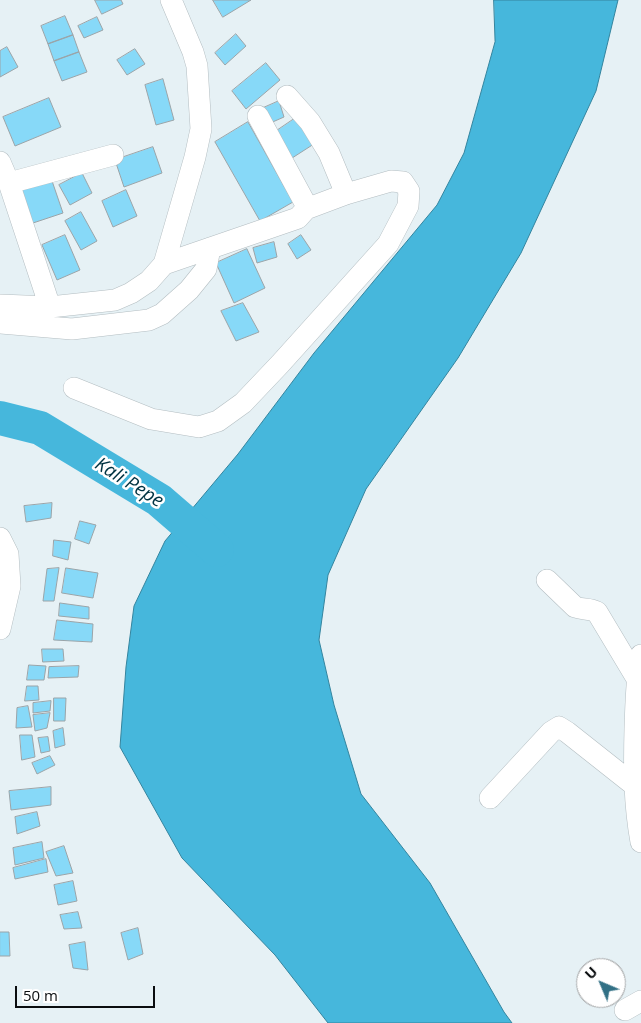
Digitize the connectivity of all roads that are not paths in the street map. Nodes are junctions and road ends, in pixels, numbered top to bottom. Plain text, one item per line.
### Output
1 (171, 0) edge
2 (287, 96) dead end
3 (258, 116) dead end
4 (113, 155) dead end
5 (0, 162) edge
6 (9, 183) junction
7 (346, 194) junction
8 (306, 209) junction
9 (210, 248) junction
10 (164, 264) junction
11 (0, 305) edge
12 (50, 307) junction
13 (0, 323) edge
14 (74, 388) dead end
15 (0, 538) edge
16 (547, 580) dead end
17 (0, 629) edge
18 (641, 655) edge
19 (636, 676) junction
20 (637, 794) edge
21 (490, 798) dead end
22 (641, 842) edge

1 - 10 street
2 - 7 street
3 - 8 street
4 - 6 street
5 - 6 street
6 - 12 street
7 - 8 street
7 - 14 street
8 - 9 street
9 - 10 street
9 - 13 street
10 - 12 street
11 - 12 street
15 - 17 street
16 - 19 street
18 - 19 street
19 - 20 street
20 - 21 street
20 - 22 street

